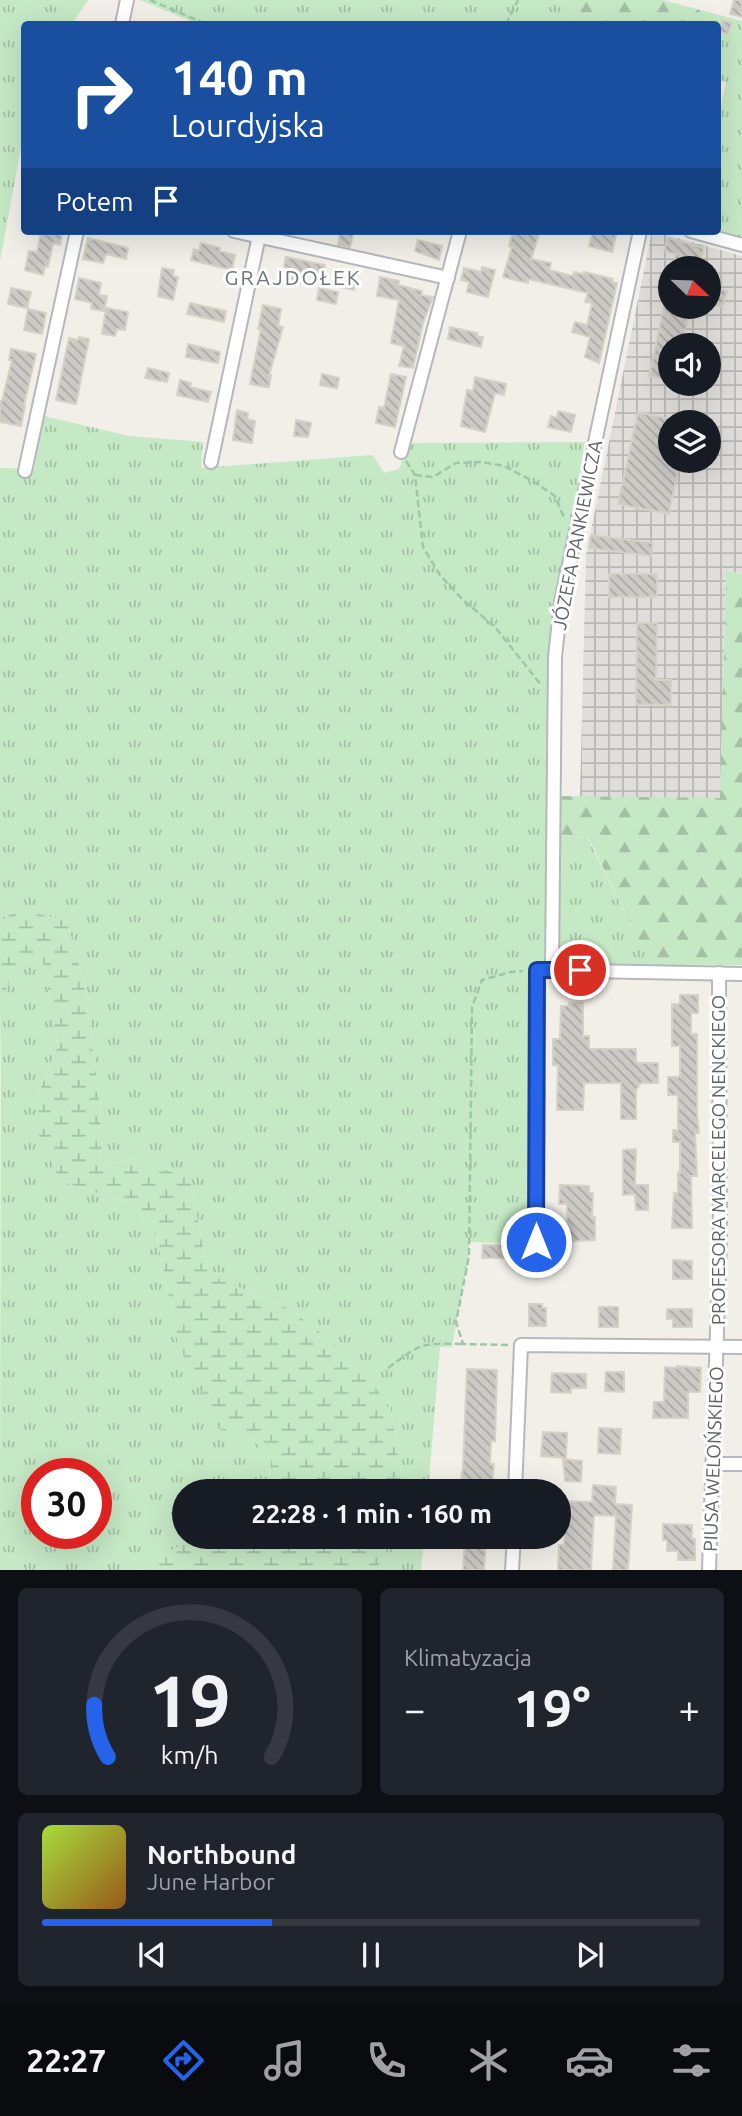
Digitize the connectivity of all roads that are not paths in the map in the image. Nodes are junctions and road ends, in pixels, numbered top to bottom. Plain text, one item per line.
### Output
1 (127, 0) edge
2 (123, 21) edge
3 (76, 235) edge
4 (259, 235) edge
5 (263, 235) edge
6 (459, 235) edge
7 (639, 235) edge
8 (706, 235) edge
9 (742, 245) edge
10 (448, 278) junction
11 (401, 452) road end
12 (211, 462) dead end
13 (25, 471) dead end
14 (552, 969) junction
15 (719, 974) junction
16 (742, 974) edge
17 (536, 1242) dead end
18 (717, 1347) junction
19 (742, 1347) edge
20 (712, 1464) junction
21 (742, 1464) edge
22 (515, 1479) edge
23 (513, 1549) edge
24 (512, 1570) edge
25 (709, 1570) edge

1 - 2 street
3 - 13 street
4 - 12 street
5 - 10 street
6 - 10 street
7 - 14 street, JÓZEFA PANKIEWICZA
8 - 9 street
10 - 11 street
14 - 15 street
14 - 17 street
15 - 16 street
15 - 18 street, PROFESORA MARCELEGO NENCKIEGO
18 - 19 street
18 - 20 street, PIUSA WELOŃSKIEGO
18 - 22 street
20 - 21 street
20 - 25 street, PIUSA WELOŃSKIEGO
23 - 24 street

